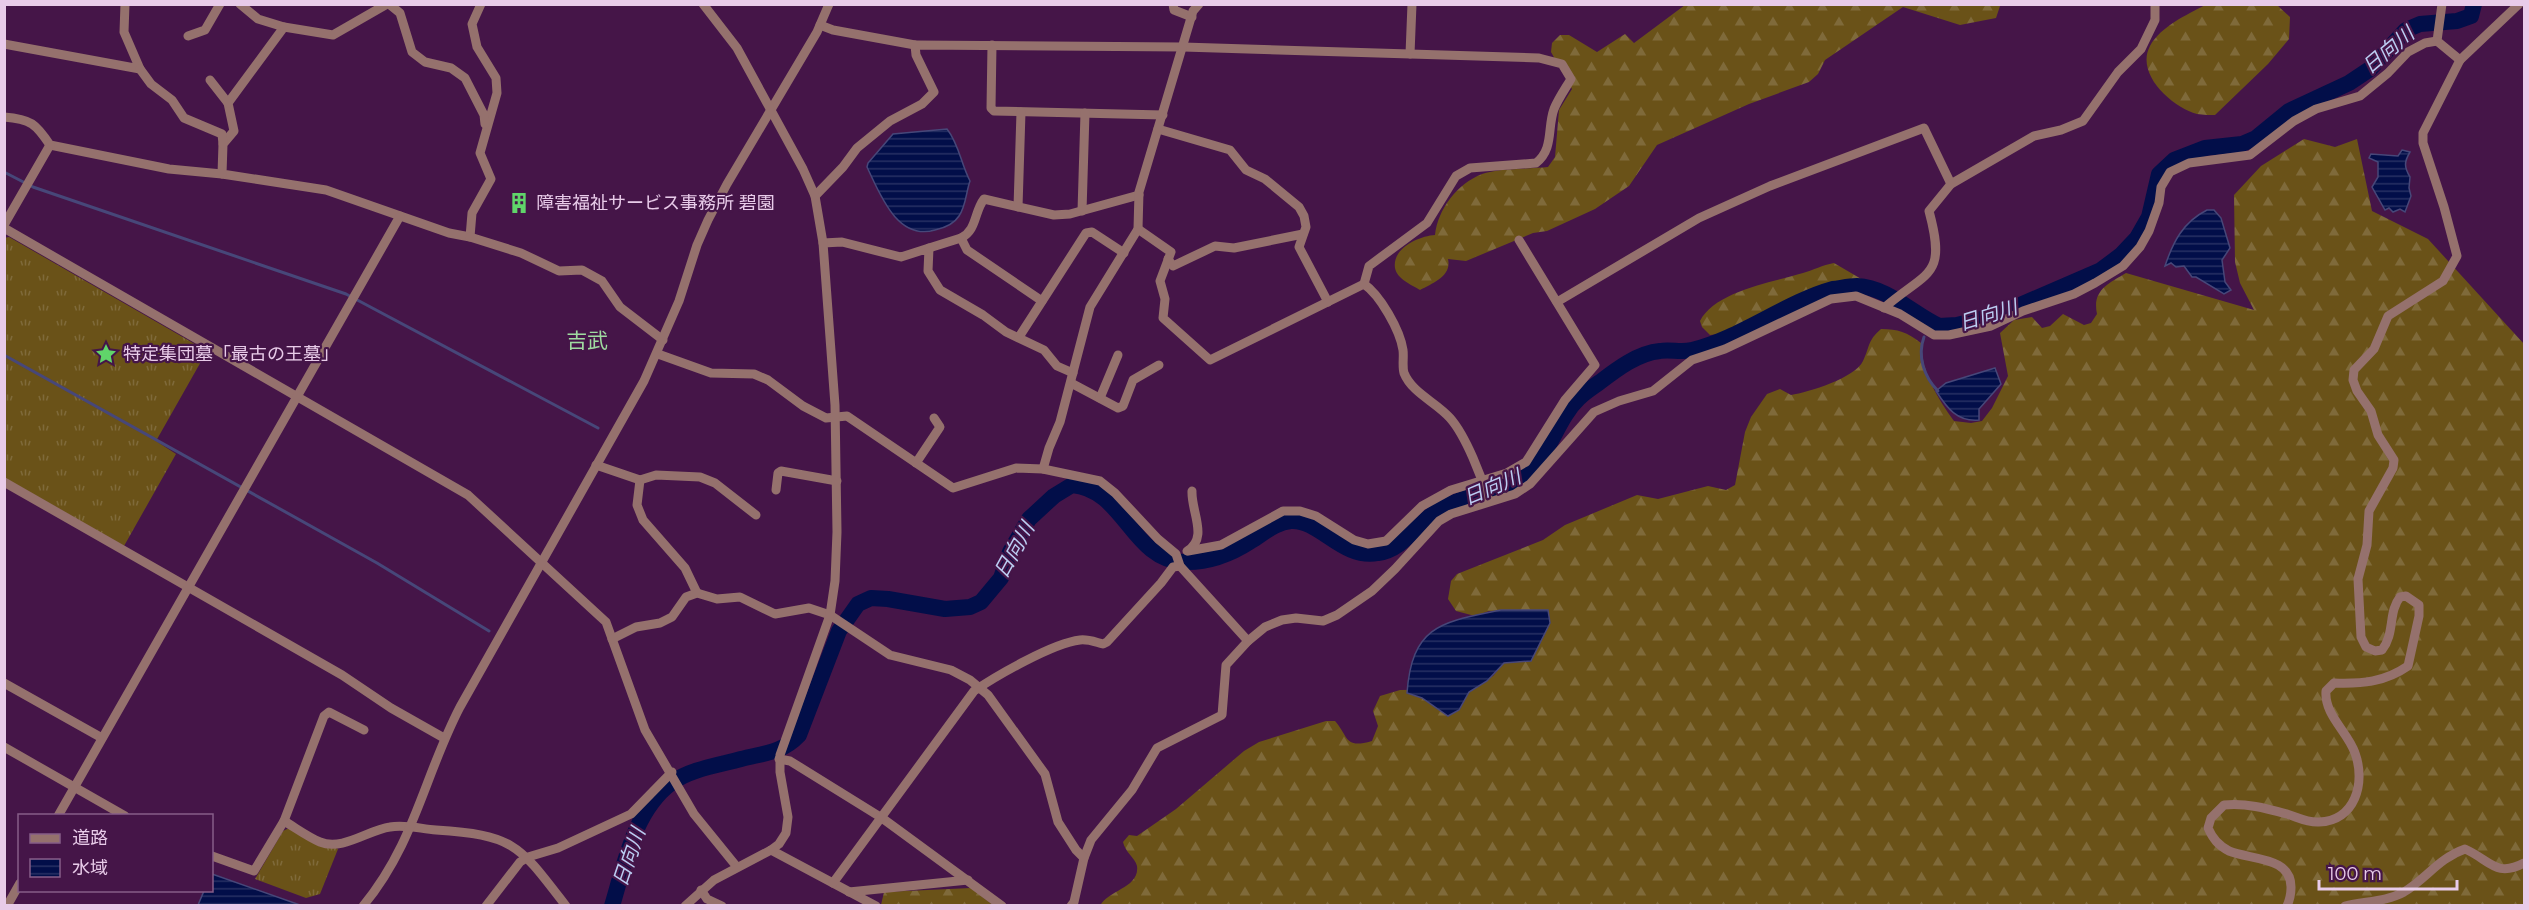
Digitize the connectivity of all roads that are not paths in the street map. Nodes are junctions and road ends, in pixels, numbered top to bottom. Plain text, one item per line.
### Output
1 (125, 4) edge
2 (220, 4) edge
3 (240, 4) edge
4 (388, 4) edge
5 (481, 4) edge
6 (703, 4) edge
7 (829, 4) edge
8 (1173, 4) edge
9 (1199, 4) edge
10 (1412, 4) edge
11 (2154, 4) edge
12 (2442, 4) edge
13 (2519, 4) edge
14 (1192, 16) junction
15 (820, 25) junction
16 (284, 27) junction
17 (188, 36) dead end
18 (2437, 37) junction
19 (4, 44) edge
20 (915, 45) junction
21 (992, 45) junction
22 (1183, 47) junction
23 (1410, 54) junction
24 (2460, 60) junction
25 (140, 69) junction
26 (210, 80) dead end
27 (228, 103) junction
28 (771, 110) junction
29 (1021, 112) junction
30 (1085, 113) junction
31 (1163, 115) junction
32 (4, 117) edge
33 (486, 128) junction
34 (1158, 129) junction
35 (223, 144) junction
36 (50, 145) junction
37 (222, 174) junction
38 (1952, 184) junction
39 (1139, 195) junction
40 (815, 196) junction
41 (1018, 207) junction
42 (1082, 211) junction
43 (400, 216) junction
44 (4, 227) edge
45 (1138, 229) junction
46 (1303, 234) junction
47 (470, 237) junction
48 (961, 238) junction
49 (1519, 240) dead end
50 (823, 243) junction
51 (929, 248) junction
52 (1124, 253) junction
53 (1168, 259) junction
54 (1364, 284) junction
55 (1042, 301) junction
56 (1328, 302) junction
57 (1557, 302) junction
58 (1884, 308) junction
59 (1019, 337) junction
60 (663, 340) junction
61 (658, 354) junction
62 (1118, 355) dead end
63 (1159, 365) dead end
64 (1073, 373) junction
65 (1071, 383) junction
66 (297, 395) junction
67 (1100, 398) junction
68 (836, 417) junction
69 (934, 418) dead end
70 (915, 463) junction
71 (596, 465) junction
72 (1043, 469) junction
73 (1482, 479) junction
74 (640, 480) junction
75 (4, 482) edge
76 (837, 482) junction
77 (776, 490) dead end
78 (1191, 490) dead end
79 (1489, 501) junction
80 (756, 514) dead end
81 (1188, 551) junction
82 (1176, 554) junction
83 (541, 562) junction
84 (1180, 566) junction
85 (188, 587) junction
86 (697, 593) junction
87 (834, 617) junction
88 (612, 639) junction
89 (1248, 641) junction
90 (4, 683) edge
91 (979, 688) junction
92 (364, 730) dead end
93 (102, 738) junction
94 (444, 738) junction
95 (4, 747) edge
96 (779, 757) junction
97 (672, 772) junction
98 (75, 787) junction
99 (59, 814) edge
100 (122, 814) edge
101 (882, 818) junction
102 (284, 821) junction
103 (412, 826) junction
104 (771, 850) junction
105 (213, 856) edge
106 (528, 857) junction
107 (1084, 858) junction
108 (2524, 863) edge
109 (736, 867) junction
110 (968, 880) junction
111 (833, 883) junction
112 (18, 887) edge
113 (701, 890) junction
114 (849, 892) junction
115 (7, 906) edge
116 (363, 906) edge
117 (486, 906) edge
118 (566, 906) edge
119 (685, 906) edge
120 (722, 906) edge
121 (876, 906) edge
122 (1002, 906) edge
123 (1071, 906) edge
124 (2287, 906) edge
125 (2345, 906) edge

1 - 25 street
2 - 17 street
3 - 16 street
4 - 16 street
4 - 33 street
5 - 33 street
6 - 28 street
7 - 15 street
8 - 14 street
9 - 14 street
10 - 23 street
11 - 38 street
12 - 18 street
13 - 24 street
14 - 22 street
15 - 20 street
15 - 28 street
16 - 27 street
18 - 24 street
18 - 58 street
19 - 25 street
20 - 21 street
20 - 40 street
21 - 22 street
21 - 29 street
22 - 23 street
22 - 31 street
23 - 54 street
24 - 124 street
25 - 35 street
26 - 27 street
27 - 35 street
28 - 40 street
28 - 60 street
29 - 30 street
29 - 41 street
30 - 31 street
30 - 42 street
31 - 34 street
32 - 36 street
33 - 47 street
34 - 39 street
34 - 46 street
35 - 37 street
36 - 37 street
36 - 44 street
37 - 43 street
38 - 57 street
38 - 58 street
39 - 42 street
39 - 45 street
40 - 50 street
41 - 42 street
41 - 48 street
43 - 47 street
43 - 66 street
44 - 66 street
45 - 52 street
45 - 53 street
46 - 53 street
46 - 56 street
47 - 60 street
48 - 51 street
48 - 55 street
49 - 57 street
50 - 51 street
50 - 68 street
51 - 59 street
52 - 55 street
52 - 64 street
53 - 56 street
54 - 56 street
54 - 73 street
55 - 59 street
57 - 73 street
58 - 79 street
59 - 64 street
60 - 61 street
61 - 68 street
61 - 71 street
62 - 67 street
63 - 67 street
64 - 65 street
65 - 67 street
65 - 72 street
66 - 83 street
66 - 85 street
68 - 70 street
68 - 76 street
69 - 70 street
70 - 72 street
71 - 74 street
71 - 83 street
72 - 82 street
73 - 79 street
73 - 81 street
74 - 80 street
74 - 86 street
75 - 85 street
76 - 77 street
76 - 87 street
78 - 81 street
79 - 89 street
81 - 82 street
82 - 84 street
83 - 88 street
83 - 94 street
84 - 89 street
84 - 91 street
85 - 93 street
85 - 94 street
86 - 87 street
86 - 88 street
87 - 91 street
87 - 96 street
88 - 97 street
89 - 107 street
90 - 93 street
91 - 101 street
91 - 107 street
92 - 102 street
93 - 98 street
94 - 103 street
95 - 98 street
96 - 101 street
96 - 104 street
97 - 106 street
97 - 109 street
98 - 99 street
98 - 100 street
101 - 110 street
101 - 111 street
102 - 103 street
102 - 105 street
103 - 106 street
103 - 116 street
104 - 109 street
104 - 111 street
106 - 117 street
106 - 118 street
107 - 123 street
108 - 125 street
109 - 113 street
110 - 114 street
110 - 122 street
111 - 114 street
112 - 115 street
113 - 119 street
113 - 120 street
114 - 121 street

